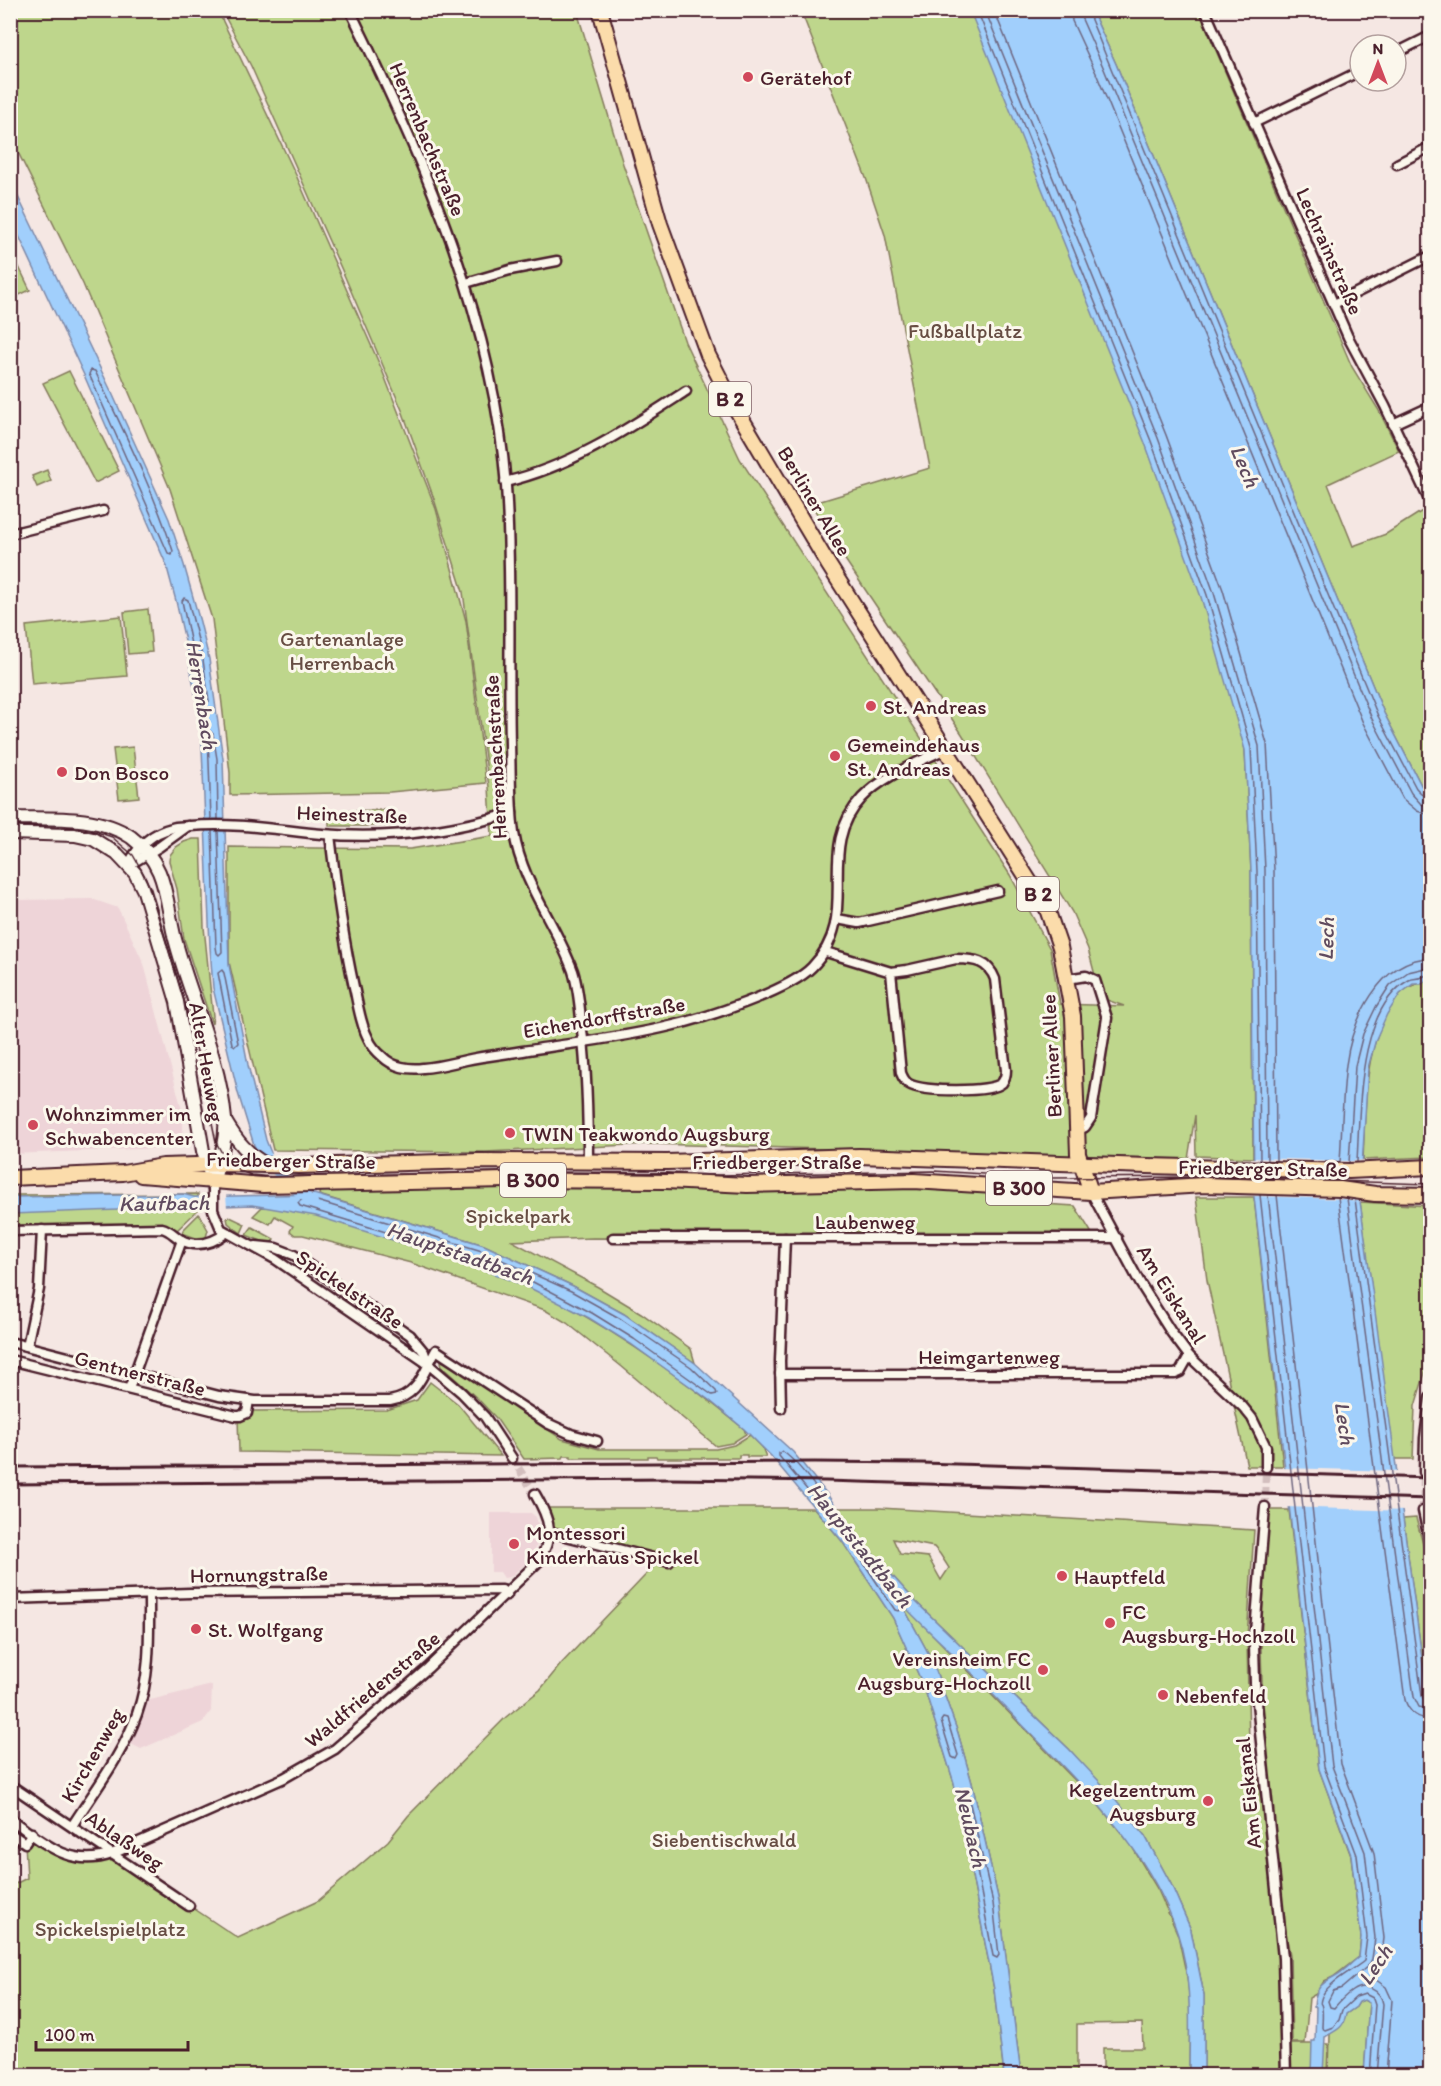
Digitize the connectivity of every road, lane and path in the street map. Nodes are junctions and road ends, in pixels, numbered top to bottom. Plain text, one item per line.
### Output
1 (350, 10) edge
2 (600, 10) edge
3 (1205, 10) edge
4 (1431, 36) edge
5 (1408, 47) edge
6 (1348, 77) edge
7 (1254, 123) junction
8 (1431, 147) edge
9 (1397, 164) dead end
10 (1431, 256) edge
11 (557, 261) dead end
12 (466, 283) junction
13 (1334, 304) junction
14 (686, 392) dead end
15 (1431, 407) edge
16 (1393, 424) junction
17 (505, 482) junction
18 (1431, 502) edge
19 (103, 511) dead end
20 (10, 534) edge
21 (945, 749) junction
22 (512, 813) junction
23 (10, 818) edge
24 (189, 826) junction
25 (10, 833) edge
26 (330, 835) junction
27 (148, 854) junction
28 (128, 865) junction
29 (137, 876) junction
30 (998, 891) dead end
31 (837, 919) junction
32 (826, 952) junction
33 (891, 972) junction
34 (1067, 979) junction
35 (584, 1042) junction
36 (225, 1121) junction
37 (1076, 1131) junction
38 (252, 1160) junction
39 (588, 1162) junction
40 (213, 1164) junction
41 (1081, 1164) junction
42 (1431, 1167) edge
43 (123, 1173) junction
44 (10, 1178) edge
45 (213, 1187) junction
46 (1091, 1192) junction
47 (1431, 1195) edge
48 (42, 1230) junction
49 (10, 1231) edge
50 (226, 1233) junction
51 (613, 1238) dead end
52 (785, 1239) junction
53 (1117, 1239) junction
54 (182, 1240) junction
55 (251, 1246) junction
56 (10, 1342) edge
57 (418, 1343) junction
58 (27, 1346) junction
59 (436, 1350) junction
60 (1189, 1356) junction
61 (10, 1360) edge
62 (428, 1364) junction
63 (780, 1374) junction
64 (134, 1375) junction
65 (129, 1389) junction
66 (1431, 1398) edge
67 (249, 1400) junction
68 (781, 1408) dead end
69 (597, 1442) dead end
70 (512, 1458) tunnel mouth
71 (1266, 1467) tunnel mouth
72 (1424, 1472) dead end
73 (535, 1494) tunnel mouth
74 (1264, 1507) tunnel mouth
75 (1423, 1511) tunnel mouth
76 (550, 1532) junction
77 (1431, 1543) edge
78 (669, 1562) dead end
79 (148, 1594) junction
80 (507, 1595) junction
81 (10, 1599) edge
82 (10, 1785) edge
83 (10, 1819) edge
84 (72, 1826) junction
85 (10, 1833) edge
86 (32, 1833) junction
87 (112, 1854) junction
88 (189, 1906) dead end
89 (1286, 2076) edge

1 - 12 street, Herrenbachstraße
2 - 21 main road, Berliner Allee / B 2
3 - 7 street, Lechrainstraße
4 - 5 street
6 - 7 street
7 - 13 street, Lechrainstraße
8 - 9 street
10 - 13 street
11 - 12 street
12 - 17 street, Herrenbachstraße
13 - 16 street, Lechrainstraße
14 - 17 street
15 - 16 street
16 - 18 street, Lechrainstraße
17 - 22 street, Herrenbachstraße
19 - 20 street
21 - 31 street, Eichendorffstraße
21 - 34 main road, Berliner Allee / B 2
22 - 26 street, Heinestraße
22 - 35 street, Herrenbachstraße
23 - 27 street
24 - 26 street, Heinestraße
24 - 27 street, Heinestraße
24 - 27 street, Heinestraße
25 - 28 street, Alter Heuweg
26 - 35 street, Eichendorffstraße
27 - 28 street, Heinestraße
27 - 29 street
27 - 36 street, Alter Heuweg
28 - 29 street, Alter Heuweg
29 - 40 street, Alter Heuweg
30 - 31 street
31 - 32 street, Eichendorffstraße
32 - 33 street
32 - 35 street, Eichendorffstraße
33 - 33 street
34 - 37 main road, Berliner Allee / B 2
34 - 37 street, Berliner Allee
35 - 39 street, Herrenbachstraße
36 - 38 street
36 - 40 street, Alter Heuweg
37 - 41 main road, Berliner Allee / B 2
38 - 39 main road, Friedberger Straße / B 300
38 - 40 main road, Friedberger Straße / B 300
39 - 41 main road, Friedberger Straße / B 300
40 - 43 main road, Friedberger Straße / B 300
40 - 45 street, Alter Heuweg
41 - 42 main road, Friedberger Straße
41 - 46 main road, Berliner Allee / B 2
43 - 44 main road, Friedberger Straße / B 300
43 - 45 main road, Friedberger Straße / B 300
45 - 46 main road, Friedberger Straße / B 300
45 - 50 street
46 - 47 main road, Friedberger Straße
46 - 53 street, Am Eiskanal
48 - 49 street
48 - 54 street
48 - 58 street
50 - 54 street
50 - 55 street, Spickelstraße
51 - 52 street, Laubenweg
52 - 53 street, Laubenweg
52 - 63 street
53 - 60 street, Am Eiskanal
54 - 64 street
55 - 57 street, Spickelstraße
55 - 62 street, Spickelstraße
56 - 58 street, Gentnerstraße
57 - 59 street, Spickelstraße
57 - 62 street, Spickelstraße
58 - 64 street, Gentnerstraße
59 - 62 street
59 - 69 street, Spickelstraße
60 - 63 street, Heimgartenweg
60 - 71 street, Am Eiskanal
61 - 65 street, Gentnerstraße
62 - 67 street, Gentnerstraße
62 - 70 street, Spickelstraße
63 - 68 street
64 - 65 street
64 - 67 street, Gentnerstraße
65 - 67 street, Gentnerstraße
66 - 72 street
73 - 76 street
74 - 89 street, Am Eiskanal
75 - 77 street
76 - 78 street
76 - 80 street, Waldfriedenstraße
79 - 80 street, Hornungstraße
79 - 81 street, Hornungstraße
79 - 84 street, Kirchenweg
80 - 87 street, Waldfriedenstraße
82 - 84 street, Ablaßweg
83 - 86 street, Waldfriedenstraße
84 - 87 street, Ablaßweg
85 - 86 street
86 - 87 street, Waldfriedenstraße
87 - 88 street, Ablaßweg

